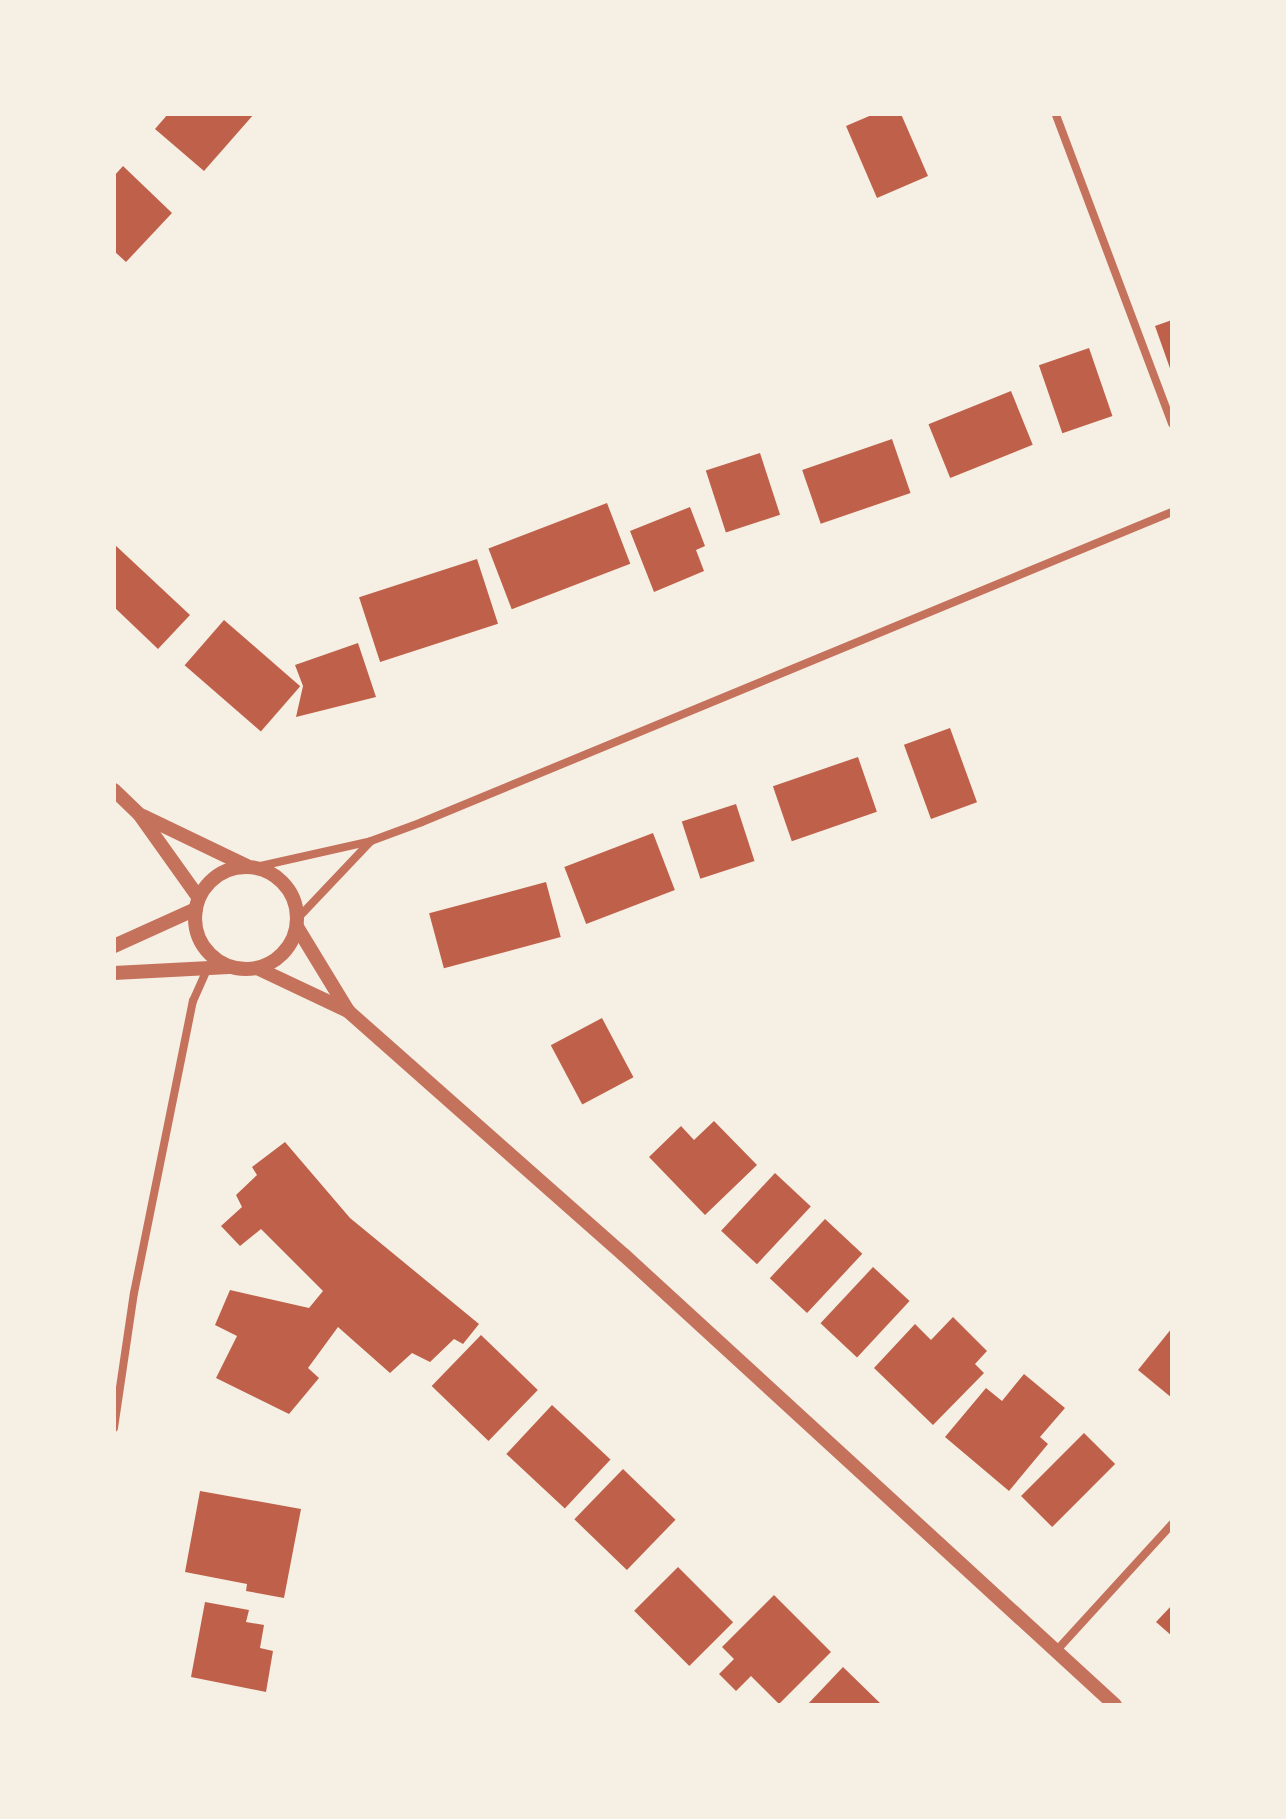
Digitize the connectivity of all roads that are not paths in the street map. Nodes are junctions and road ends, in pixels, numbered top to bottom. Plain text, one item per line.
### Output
1 (1056, 115) edge
2 (1172, 424) edge
3 (1172, 512) edge
4 (114, 790) edge
5 (139, 814) junction
6 (371, 841) junction
7 (252, 867) junction
8 (197, 903) junction
9 (297, 922) junction
10 (114, 946) edge
11 (230, 967) junction
12 (208, 968) junction
13 (257, 968) junction
14 (114, 973) edge
15 (348, 1011) junction
16 (114, 1428) edge
17 (1172, 1524) edge
18 (1057, 1650) junction
19 (1115, 1705) edge

1 - 2 street
3 - 6 street
4 - 5 street
5 - 7 street
5 - 8 street
6 - 7 street
6 - 9 street
7 - 8 street
7 - 9 street
8 - 10 street
8 - 11 street
9 - 13 street
9 - 15 street
11 - 12 street
11 - 13 street
12 - 14 street
12 - 16 street
13 - 15 street
15 - 18 street
17 - 18 street
18 - 19 street

